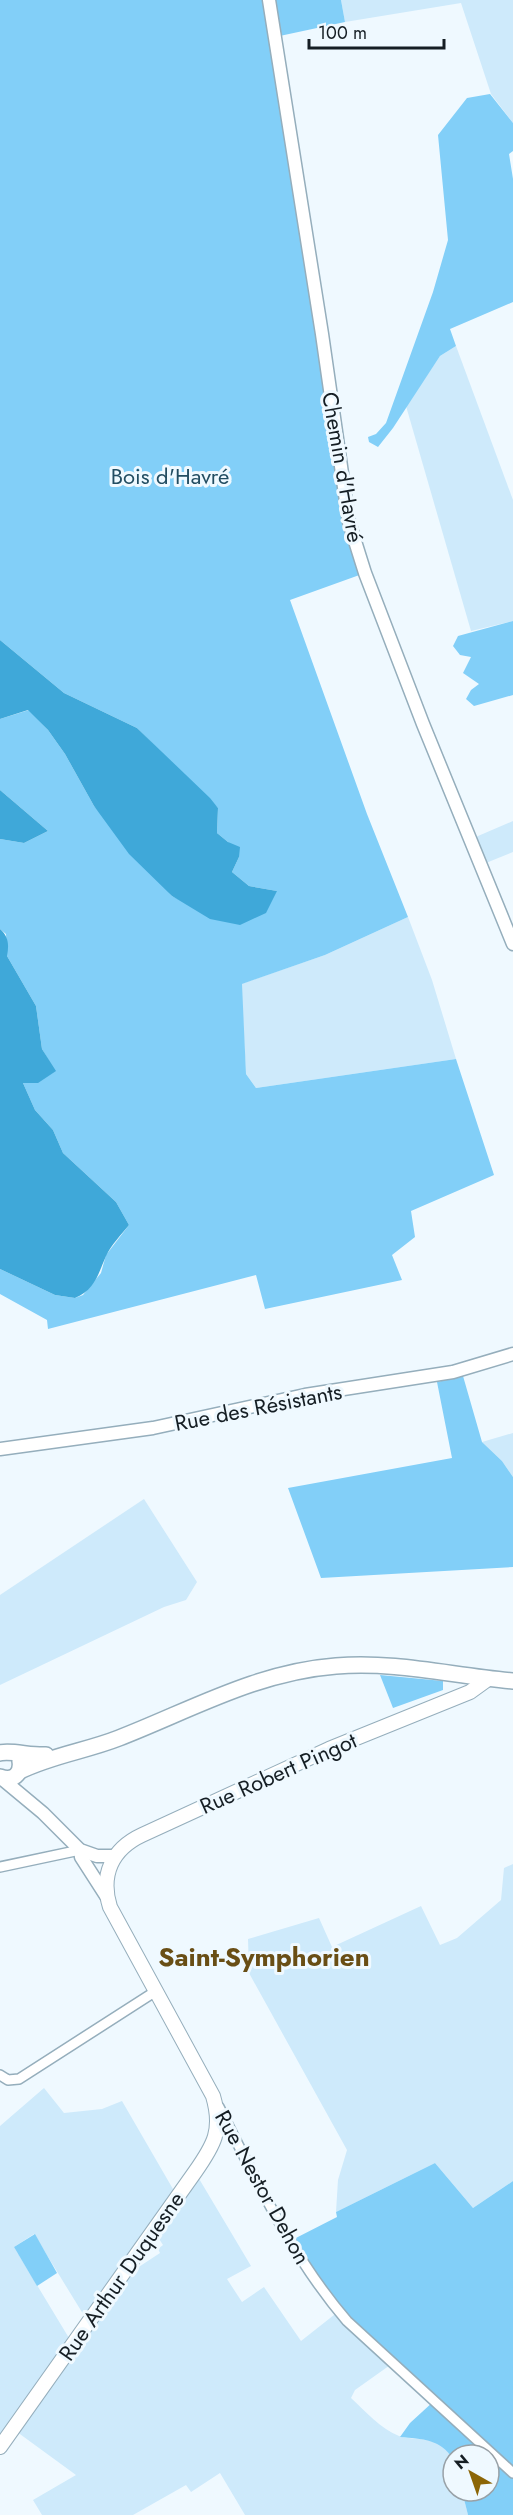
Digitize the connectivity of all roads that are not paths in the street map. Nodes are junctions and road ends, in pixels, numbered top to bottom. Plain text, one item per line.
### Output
1 (269, 0) edge
2 (513, 944) edge
3 (513, 1354) edge
4 (0, 1449) edge
5 (488, 1679) junction
6 (513, 1681) edge
7 (6, 1753) edge
8 (61, 1754) junction
9 (19, 1772) junction
10 (1, 1778) edge
11 (23, 1797) junction
12 (80, 1850) junction
13 (114, 1856) junction
14 (0, 1867) edge
15 (108, 1899) junction
16 (156, 1991) junction
17 (0, 2075) edge
18 (213, 2096) junction
19 (0, 2447) edge
20 (513, 2473) edge

1 - 2 street, Chemin d'Havré
3 - 4 street, Rue des Résistants
5 - 6 main road
5 - 8 main road
5 - 13 main road, Rue Robert Pingot
7 - 8 main road
7 - 9 main road
8 - 9 main road
9 - 10 main road
9 - 11 street
10 - 11 street, Rue Nestor Dehon
11 - 12 street, Rue Nestor Dehon
12 - 13 street
12 - 14 street
12 - 15 street, Rue Nestor Dehon
13 - 15 main road
15 - 16 main road, Rue Nestor Dehon
16 - 17 street
16 - 18 main road, Rue Nestor Dehon
18 - 19 main road, Rue Arthur Duquesne
18 - 20 street, Rue Nestor Dehon

